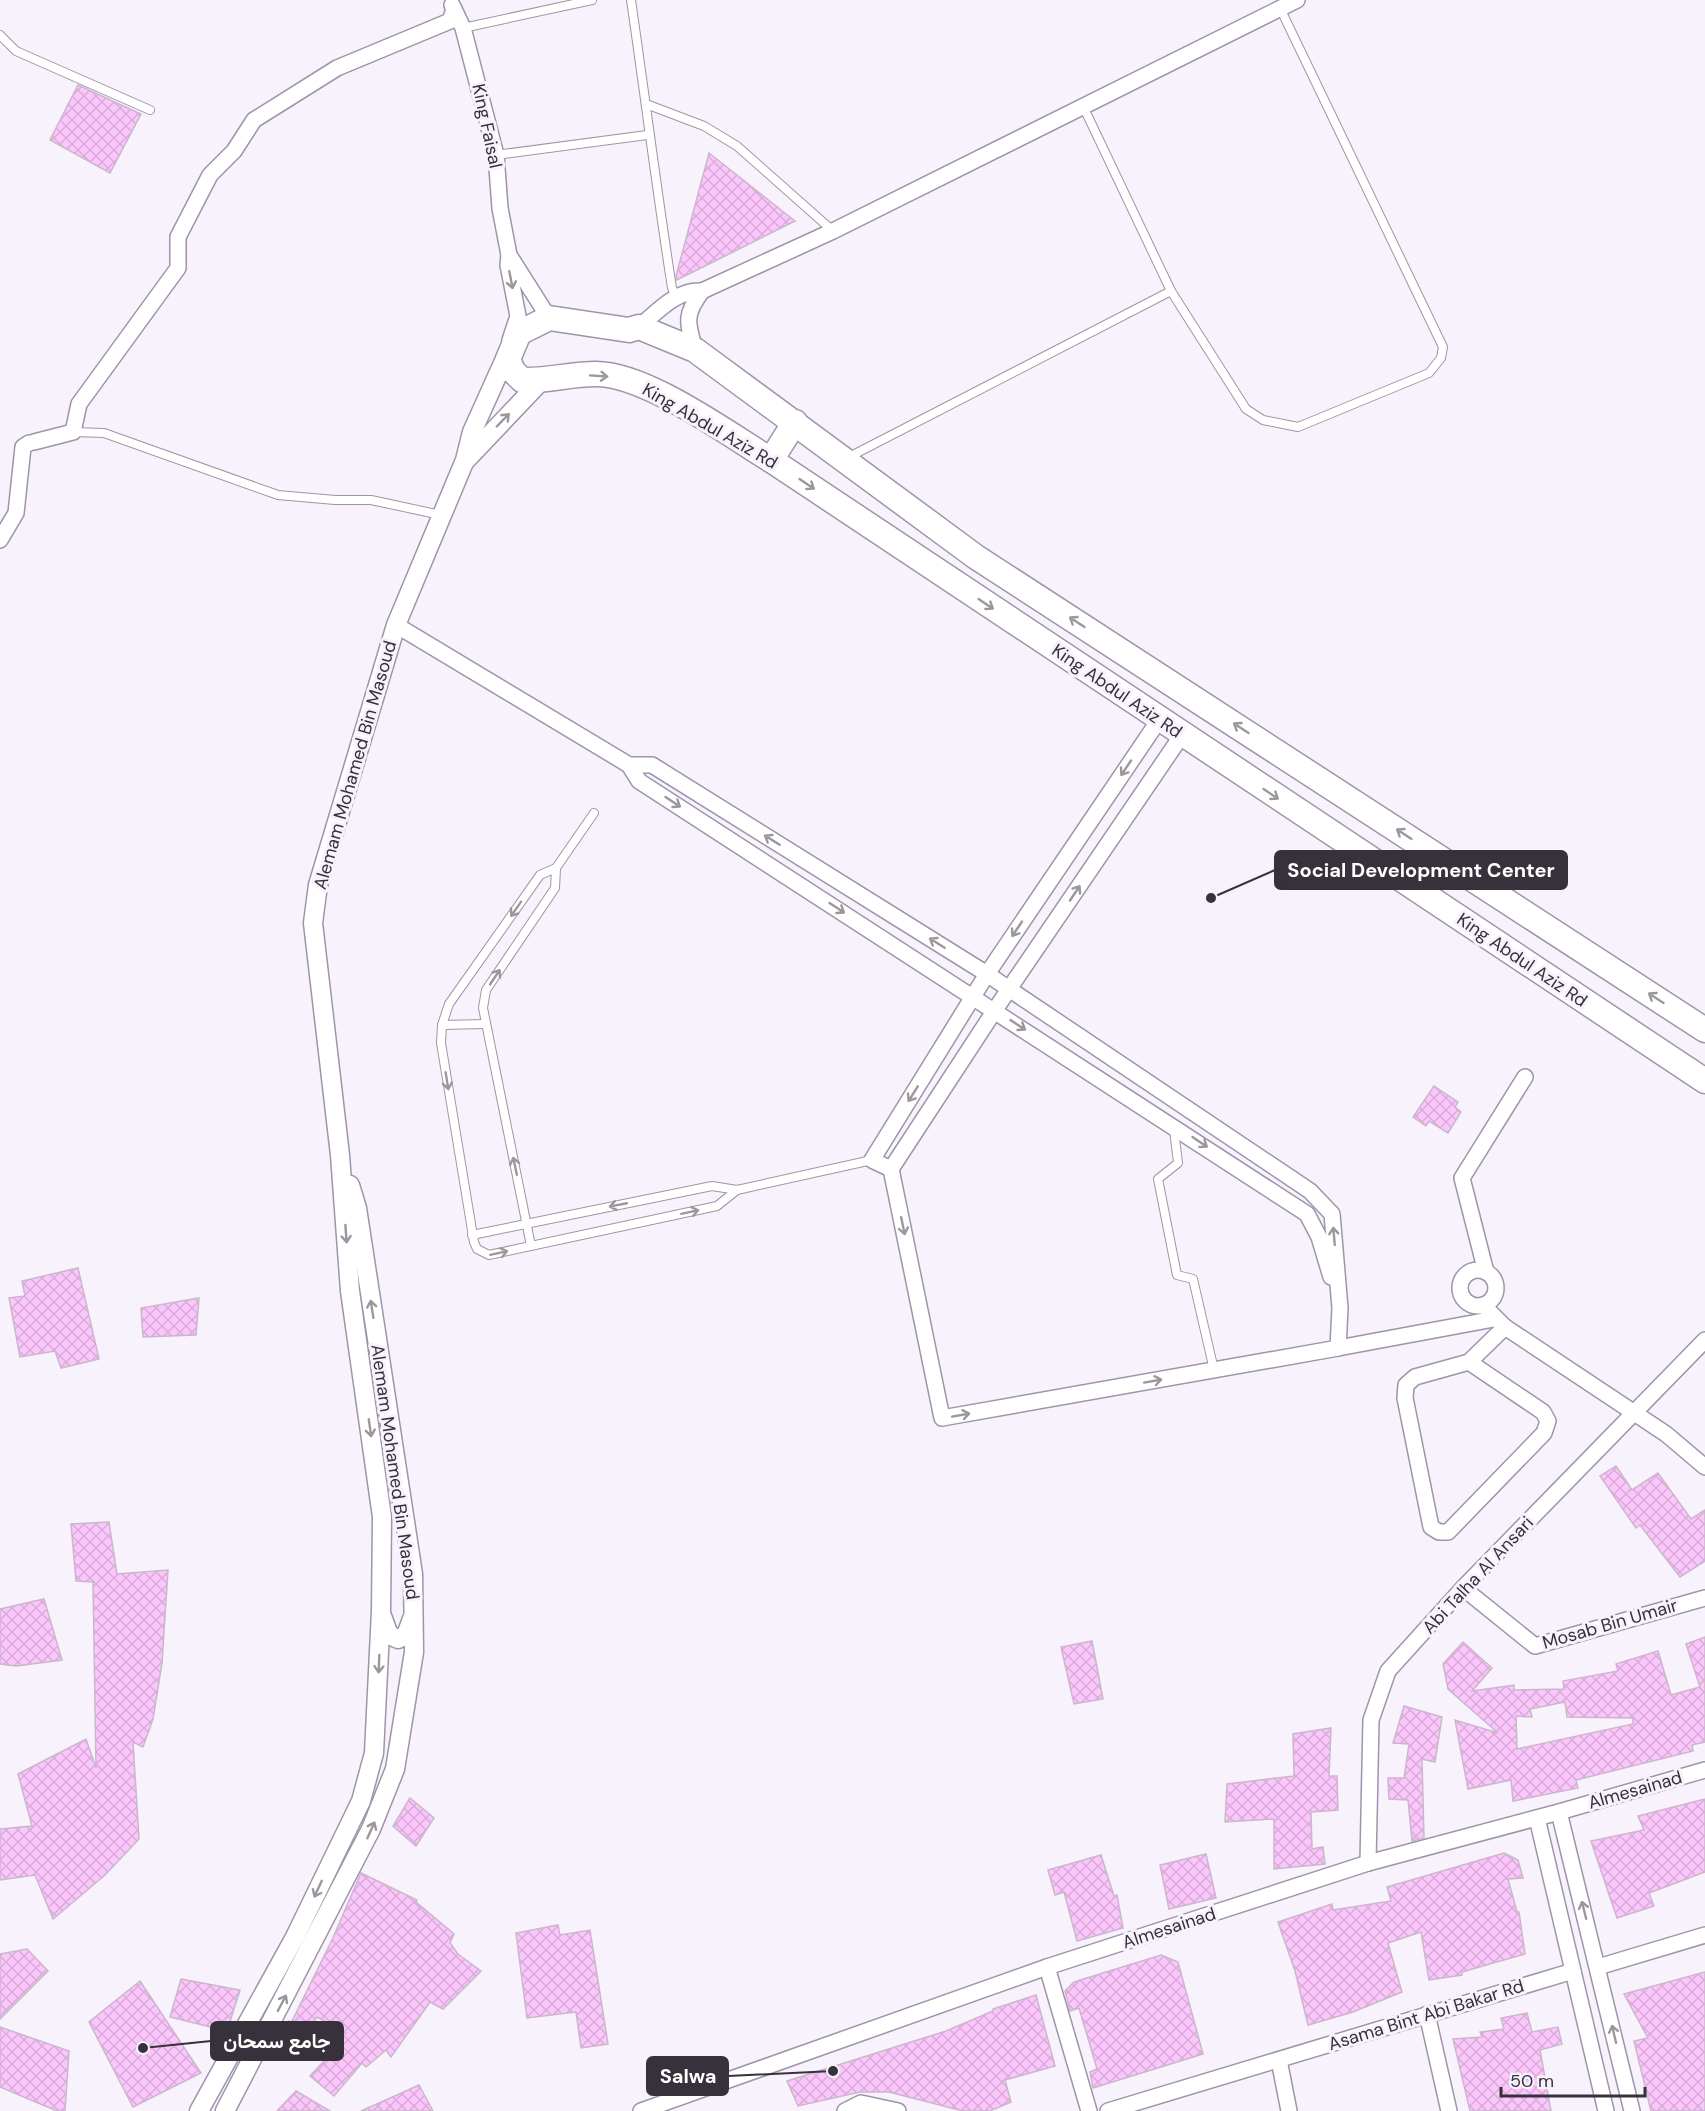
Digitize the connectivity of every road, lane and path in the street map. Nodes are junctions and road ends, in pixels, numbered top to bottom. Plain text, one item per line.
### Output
1 (592, 0) edge
2 (631, 0) edge
3 (1297, 0) edge
4 (451, 5) edge
5 (1280, 8) junction
6 (463, 28) junction
7 (0, 35) edge
8 (646, 104) junction
9 (1083, 106) junction
10 (150, 110) dead end
11 (647, 135) junction
12 (496, 155) junction
13 (833, 231) junction
14 (509, 255) junction
15 (702, 291) junction
16 (1171, 291) junction
17 (676, 296) junction
18 (549, 318) junction
19 (639, 327) junction
20 (695, 350) junction
21 (504, 361) joint
22 (541, 381) junction
23 (795, 422) junction
24 (73, 432) junction
25 (845, 459) junction
26 (465, 460) junction
27 (771, 460) junction
28 (442, 515) junction
29 (0, 540) edge
30 (976, 557) junction
31 (958, 586) junction
32 (396, 625) junction
33 (1159, 720) junction
34 (1182, 735) junction
35 (629, 765) junction
36 (594, 813) dead end
37 (555, 868) junction
38 (987, 974) junction
39 (1010, 989) junction
40 (974, 996) junction
41 (994, 1010) junction
42 (485, 1023) junction
43 (442, 1025) junction
44 (1705, 1030) edge
45 (1525, 1077) dead end
46 (1705, 1081) edge
47 (1174, 1125) junction
48 (340, 1155) junction
49 (872, 1160) junction
50 (891, 1169) junction
51 (737, 1190) junction
52 (526, 1224) junction
53 (472, 1235) junction
54 (531, 1246) junction
55 (1486, 1272) junction
56 (1483, 1305) junction
57 (1340, 1308) junction
58 (1500, 1323) junction
59 (1705, 1340) edge
60 (1338, 1348) junction
61 (1469, 1362) junction
62 (1214, 1370) junction
63 (1633, 1413) junction
64 (1705, 1467) edge
65 (1463, 1588) junction
66 (1705, 1598) edge
67 (381, 1611) junction
68 (414, 1613) junction
69 (1705, 1770) edge
70 (1559, 1812) junction
71 (1537, 1818) junction
72 (1368, 1863) junction
73 (1705, 1935) edge
74 (1047, 1967) junction
75 (1598, 1967) junction
76 (1573, 1971) junction
77 (1427, 2014) junction
78 (1279, 2060) junction
79 (199, 2111) edge
80 (225, 2111) edge
81 (641, 2111) edge
82 (845, 2111) edge
83 (898, 2111) edge
84 (1089, 2111) edge
85 (1108, 2111) edge
86 (1289, 2111) edge
87 (1449, 2111) edge
88 (1606, 2111) edge
89 (1632, 2111) edge

1 - 6 lane
2 - 8 lane
3 - 5 street
4 - 6 street, King Faisal
4 - 24 street
5 - 9 street
5 - 16 lane
6 - 12 street, King Faisal
7 - 10 lane
8 - 11 lane
8 - 13 lane
9 - 13 street
9 - 16 lane
11 - 12 lane
11 - 17 lane
12 - 14 street, King Faisal
13 - 15 street
14 - 18 street
14 -> 21 street, King Faisal
15 - 17 street
15 - 20 street
16 - 25 lane
17 - 19 street
18 - 19 main road, King Abdul Aziz Rd
18 - 22 main road, King Abdul Aziz Rd
19 - 20 main road, King Abdul Aziz Rd
20 - 23 main road, King Abdul Aziz Rd
21 - 26 street, Alemam Mohamed Bin Masoud
26 -> 22 street, Alemam Mohamed Bin Masoud
22 -> 27 main road, King Abdul Aziz Rd
23 - 25 main road, King Abdul Aziz Rd
23 - 27 main road
24 - 28 lane
24 - 29 street
25 - 30 main road, King Abdul Aziz Rd
26 - 28 street, Alemam Mohamed Bin Masoud
27 -> 31 main road, King Abdul Aziz Rd
28 - 32 street, Alemam Mohamed Bin Masoud
30 - 31 main road
44 -> 30 main road, King Abdul Aziz Rd
31 -> 33 main road, King Abdul Aziz Rd
32 - 35 street
32 - 48 street, Alemam Mohamed Bin Masoud
33 - 34 main road, King Abdul Aziz Rd
33 -> 38 street
39 -> 34 street
34 -> 46 main road, King Abdul Aziz Rd
38 -> 35 street
35 -> 40 street
36 - 37 lane
42 -> 37 lane
37 -> 43 lane
38 - 39 street
38 - 40 street
39 - 41 street
57 -> 39 street
40 - 41 street
40 -> 49 street
41 -> 47 street
41 - 50 street
42 - 43 lane
52 -> 42 lane
43 -> 53 lane
45 - 55 street
47 -> 57 street
47 - 62 lane
48 -> 67 street, Alemam Mohamed Bin Masoud
68 -> 48 street, Alemam Mohamed Bin Masoud
49 - 50 street
49 - 51 lane
50 -> 62 street
51 -> 52 lane
54 -> 51 lane
52 - 53 lane
52 - 54 lane
53 -> 54 lane
55 - 56 street
55 - 56 street
56 - 58 street
57 - 60 street
58 - 60 street
58 - 61 street
58 - 63 street
59 - 63 street, Abi Talha Al Ansari
60 - 62 street
61 - 61 street
63 - 64 street
63 - 65 street, Abi Talha Al Ansari
65 - 66 street, Mosab Bin Umair
65 - 72 street, Abi Talha Al Ansari
67 - 68 street
67 -> 79 street, Alemam Mohamed Bin Masoud
80 -> 68 street, Alemam Mohamed Bin Masoud
69 - 70 street, Almesainad
70 - 71 street, Almesainad
75 -> 70 street
71 - 72 street, Almesainad
71 - 76 street
72 - 74 street, Almesainad
73 - 75 street
74 - 81 street, Almesainad
74 - 84 street
89 -> 75 street
76 - 77 street, Asama Bint Abi Bakar Rd
76 - 88 street
77 - 78 street, Asama Bint Abi Bakar Rd
77 - 87 street
78 - 85 street, Asama Bint Abi Bakar Rd
78 - 86 street
82 - 83 street

